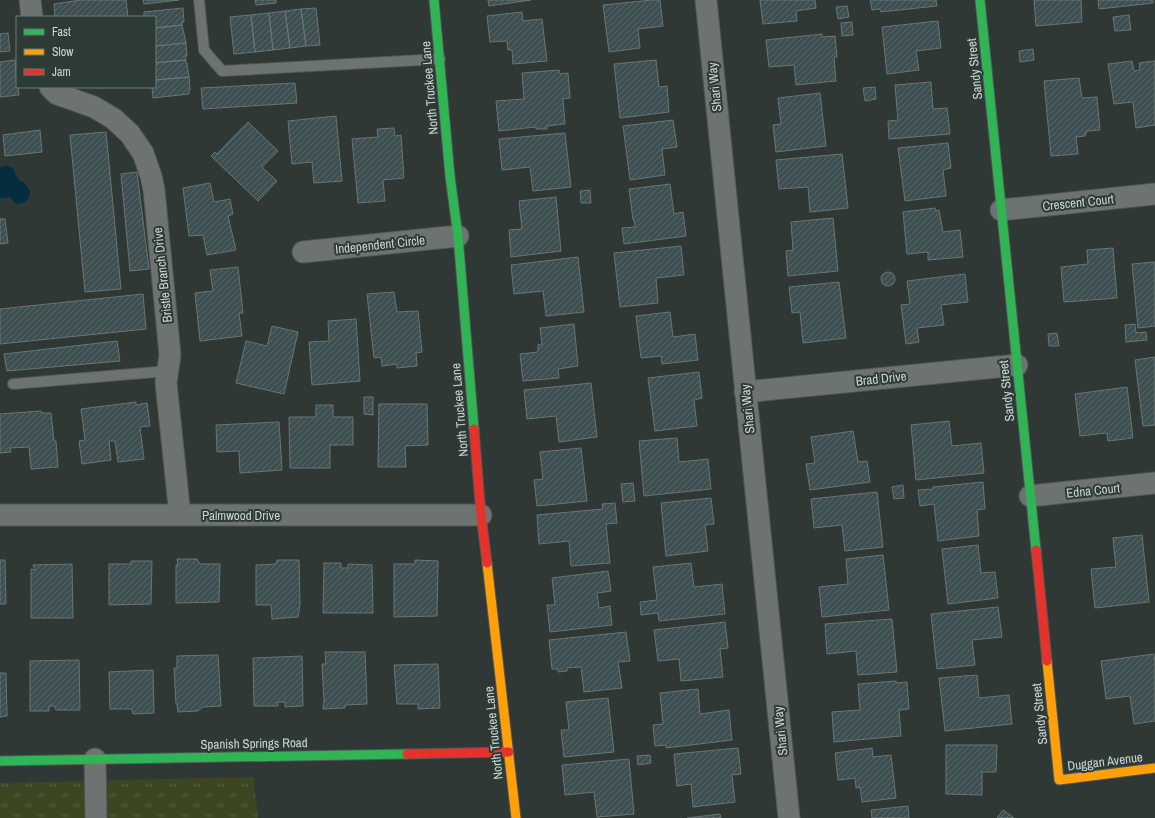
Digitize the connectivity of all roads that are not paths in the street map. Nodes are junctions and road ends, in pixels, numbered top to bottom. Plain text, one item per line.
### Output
1 (30, 0) edge
2 (199, 0) edge
3 (434, 0) edge
4 (706, 0) edge
5 (980, 0) edge
6 (32, 16) edge
7 (440, 59) junction
8 (51, 88) edge
9 (1154, 194) edge
10 (1001, 210) junction
11 (458, 236) junction
12 (303, 252) dead end
13 (1017, 365) junction
14 (168, 371) junction
15 (13, 384) dead end
16 (746, 392) junction
17 (1155, 483) edge
18 (1030, 496) junction
19 (0, 515) edge
20 (180, 515) junction
21 (481, 515) junction
22 (509, 752) junction
23 (95, 759) junction
24 (0, 761) edge
25 (1155, 768) edge
26 (1059, 780) joint
27 (96, 818) edge
28 (516, 818) edge
29 (789, 818) edge

1 - 6 street
2 - 7 lane
3 - 7 street, North Truckee Lane
4 - 16 street, Shari Way
5 - 10 street, Sandy Street
7 - 11 street, North Truckee Lane
8 - 14 street, Bristle Branch Drive
9 - 10 street, Crescent Court
10 - 13 street, Sandy Street
11 - 12 street, Independent Circle
11 - 21 street, North Truckee Lane
13 - 16 street, Brad Drive
13 - 18 street, Sandy Street
14 - 15 lane
14 - 20 street, Bristle Branch Drive
16 - 29 street, Shari Way
17 - 18 street, Edna Court
18 - 26 street, Sandy Street
19 - 20 street, Palmwood Drive
20 - 21 street, Palmwood Drive
21 - 22 street, North Truckee Lane
22 - 23 street, Spanish Springs Road
22 - 28 street, North Truckee Lane
23 - 24 street, Spanish Springs Road
23 - 27 street
25 - 26 street, Duggan Avenue

